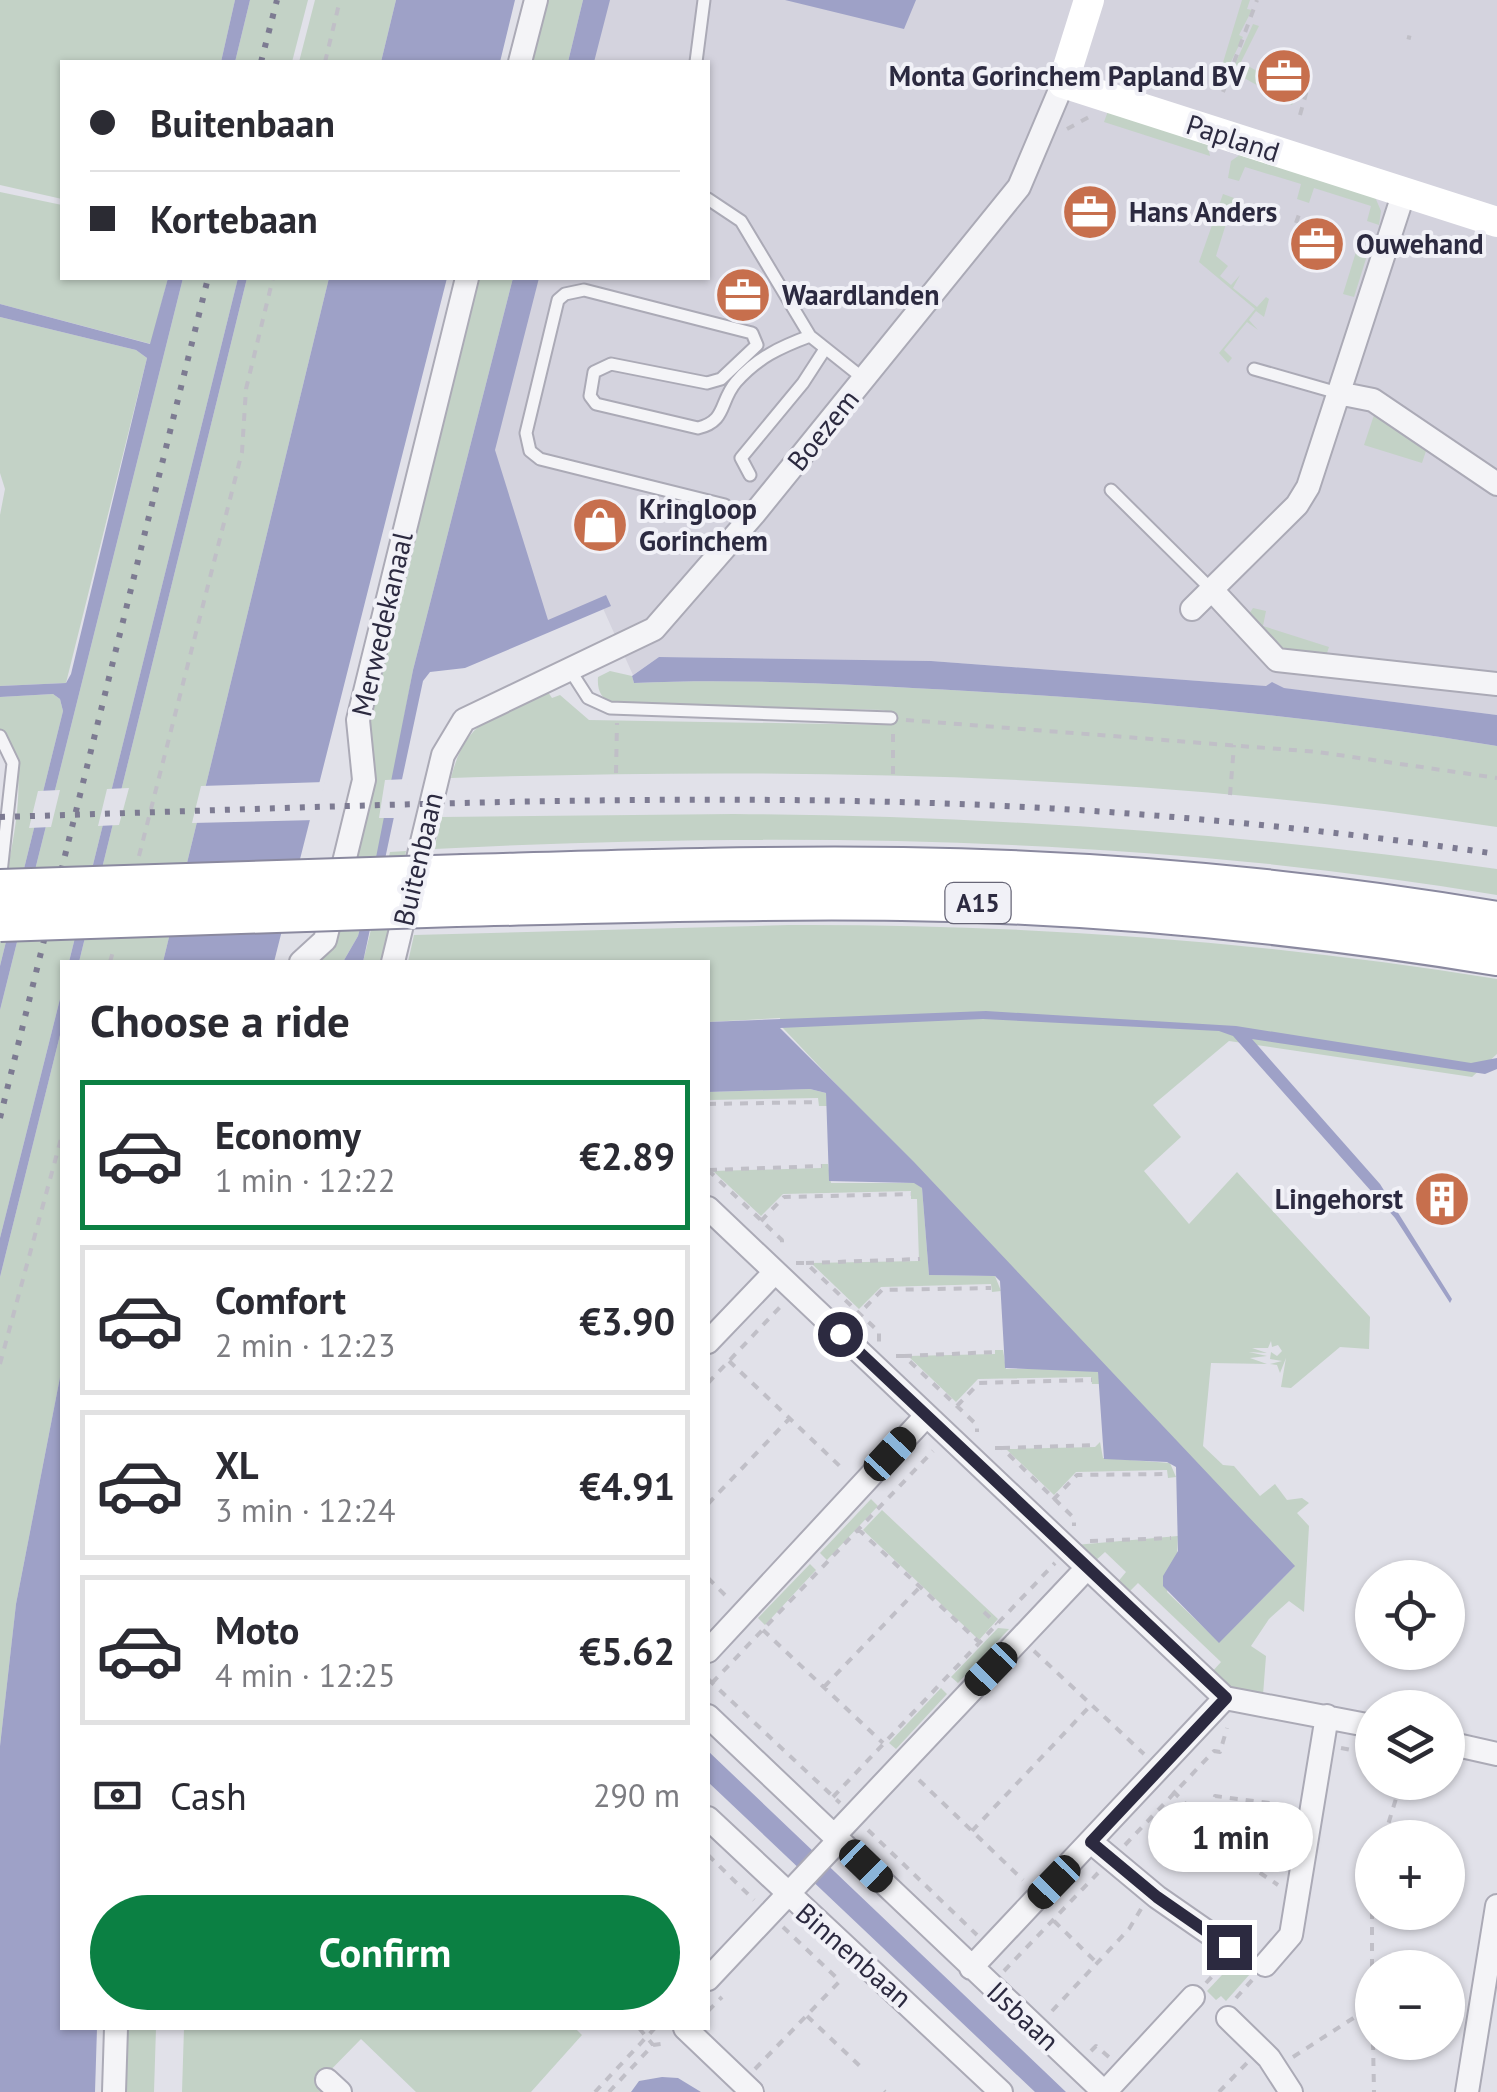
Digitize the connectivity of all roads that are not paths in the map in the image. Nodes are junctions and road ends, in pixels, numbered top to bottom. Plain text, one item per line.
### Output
1 (536, 0) edge
2 (704, 0) edge
3 (1089, 0) edge
4 (521, 60) edge
5 (696, 60) edge
6 (1063, 84) junction
7 (1404, 192) junction
8 (710, 200) edge
9 (1497, 222) edge
10 (467, 280) edge
11 (810, 336) junction
12 (825, 348) junction
13 (1254, 369) dead end
14 (864, 379) junction
15 (1338, 393) junction
16 (750, 475) dead end
17 (1497, 484) edge
18 (1111, 490) dead end
19 (726, 505) dead end
20 (1212, 590) junction
21 (1192, 608) dead end
22 (570, 670) junction
23 (1497, 684) edge
24 (892, 718) road end
25 (0, 736) edge
26 (442, 755) joint
27 (0, 887) edge
28 (460, 890) junction
29 (0, 921) edge
30 (1497, 922) edge
31 (1497, 955) edge
32 (304, 960) edge
33 (393, 960) edge
34 (710, 1210) edge
35 (779, 1262) junction
36 (710, 1340) edge
37 (932, 1431) junction
38 (1086, 1569) junction
39 (710, 1649) edge
40 (1226, 1698) junction
41 (1327, 1716) junction
42 (710, 1718) edge
43 (1355, 1722) edge
44 (1465, 1746) edge
45 (1497, 1754) edge
46 (710, 1820) edge
47 (1091, 1842) junction
48 (833, 1843) junction
49 (794, 1888) junction
50 (1497, 1906) edge
51 (1226, 1956) road end
52 (1266, 1965) road end
53 (971, 1968) junction
54 (710, 1977) edge
55 (1193, 1997) road end
56 (1232, 2009) road end
57 (116, 2030) edge
58 (687, 2030) edge
59 (752, 2082) edge
60 (114, 2092) edge
61 (1002, 2092) edge
62 (1104, 2092) edge
63 (1291, 2092) edge
64 (1467, 2092) edge

1 - 4 street
2 - 5 lane
3 - 6 street, Boezem
6 - 7 street, Papland
6 - 14 street, Boezem
7 - 9 street, Papland
7 - 15 street
8 - 11 lane
10 - 32 street, Merwedekanaal
11 - 12 lane
11 - 19 lane
12 - 14 lane
12 - 16 lane
13 - 15 lane
14 - 22 street, Boezem
15 - 17 street
15 - 20 street
18 - 20 lane
20 - 21 street
20 - 23 street
22 - 24 lane
22 - 26 street, Boezem
25 - 27 lane
26 - 33 street, Buitenbaan
27 - 28 highway, A15, bridge
28 - 29 highway, A15, bridge
28 - 30 highway, A15
28 - 31 highway, A15
34 - 35 street
35 - 36 street
35 - 37 street
37 - 38 street
37 - 39 street
38 - 40 street
38 - 48 street
40 - 41 street
40 - 47 street, IJsbaan
41 - 43 street
41 - 52 street
42 - 48 street
44 - 45 street
46 - 49 street, Binnenbaan
47 - 51 street
47 - 53 street, IJsbaan
48 - 49 street
48 - 53 street
49 - 54 street
49 - 61 street, Binnenbaan
50 - 64 street
53 - 62 street, IJsbaan
55 - 62 street
56 - 63 street
57 - 60 street
58 - 59 street

